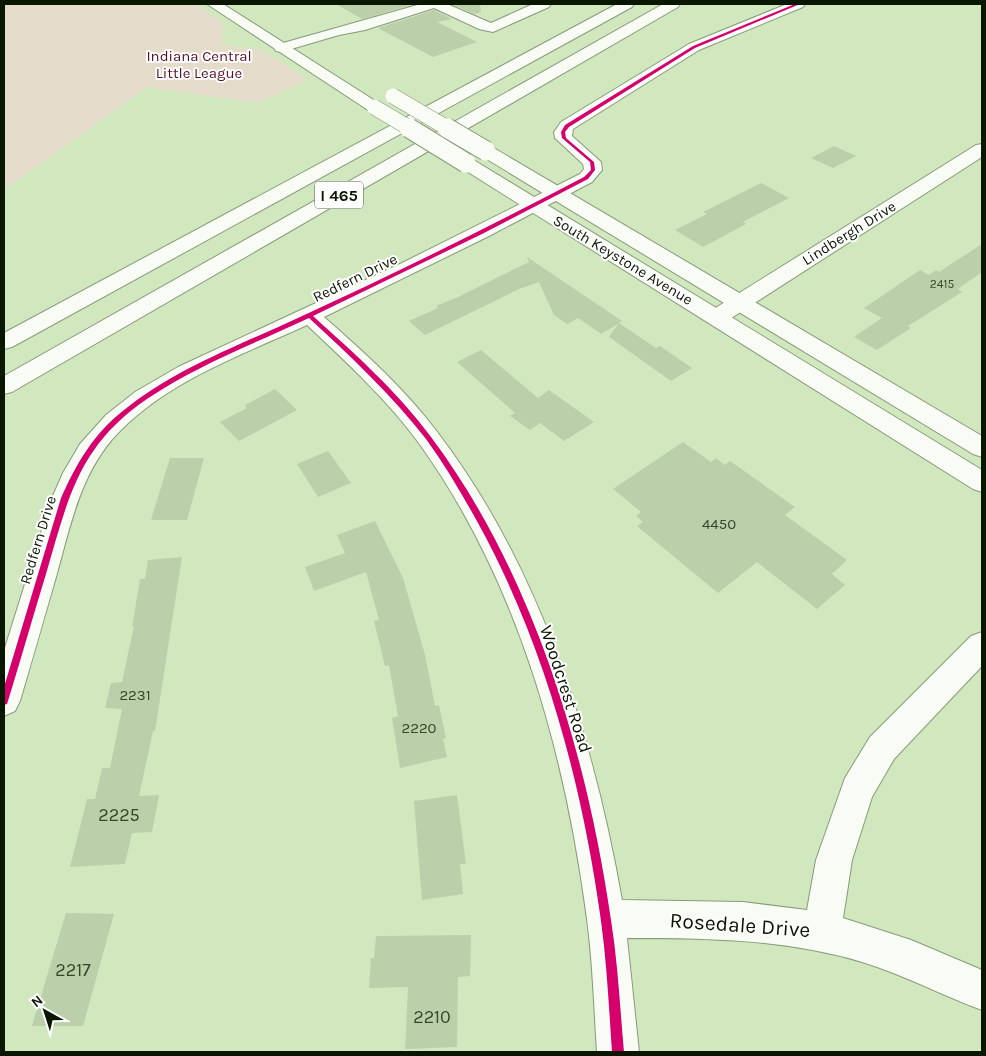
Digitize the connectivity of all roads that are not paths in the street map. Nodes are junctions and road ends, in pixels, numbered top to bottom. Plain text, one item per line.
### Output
1 (214, 4) edge
2 (435, 4) edge
3 (544, 4) edge
4 (627, 4) edge
5 (673, 4) edge
6 (798, 4) edge
7 (288, 32) dead end
8 (303, 41) junction
9 (281, 48) junction
10 (319, 52) dead end
11 (378, 87) dead end
12 (982, 149) edge
13 (556, 194) junction
14 (534, 205) junction
15 (740, 303) junction
16 (310, 315) junction
17 (717, 317) junction
18 (4, 342) edge
19 (4, 386) edge
20 (982, 448) edge
21 (982, 482) edge
22 (982, 645) edge
23 (4, 701) edge
24 (606, 919) junction
25 (822, 932) junction
26 (982, 990) edge
27 (618, 1052) edge

1 - 9 main road, South Keystone Avenue
2 - 3 main road
2 - 8 main road
4 - 18 main road, I 465
5 - 19 main road, I 465
6 - 13 main road, Redfern Drive
7 - 8 main road
8 - 9 main road
8 - 10 main road
9 - 14 main road, South Keystone Avenue, bridge
11 - 13 main road, South Keystone Avenue, bridge
12 - 15 main road, Lindbergh Drive
13 - 14 main road, Redfern Drive
13 - 15 main road, South Keystone Avenue
14 - 16 main road, Redfern Drive
14 - 17 main road, South Keystone Avenue
15 - 17 main road, Lindbergh Drive
15 - 20 main road, South Keystone Avenue
16 - 23 main road, Redfern Drive
16 - 24 main road, Woodcrest Road
17 - 21 main road, South Keystone Avenue
22 - 25 main road
24 - 25 main road, Rosedale Drive
24 - 27 main road, Woodcrest Road
25 - 26 main road, Rosedale Drive

